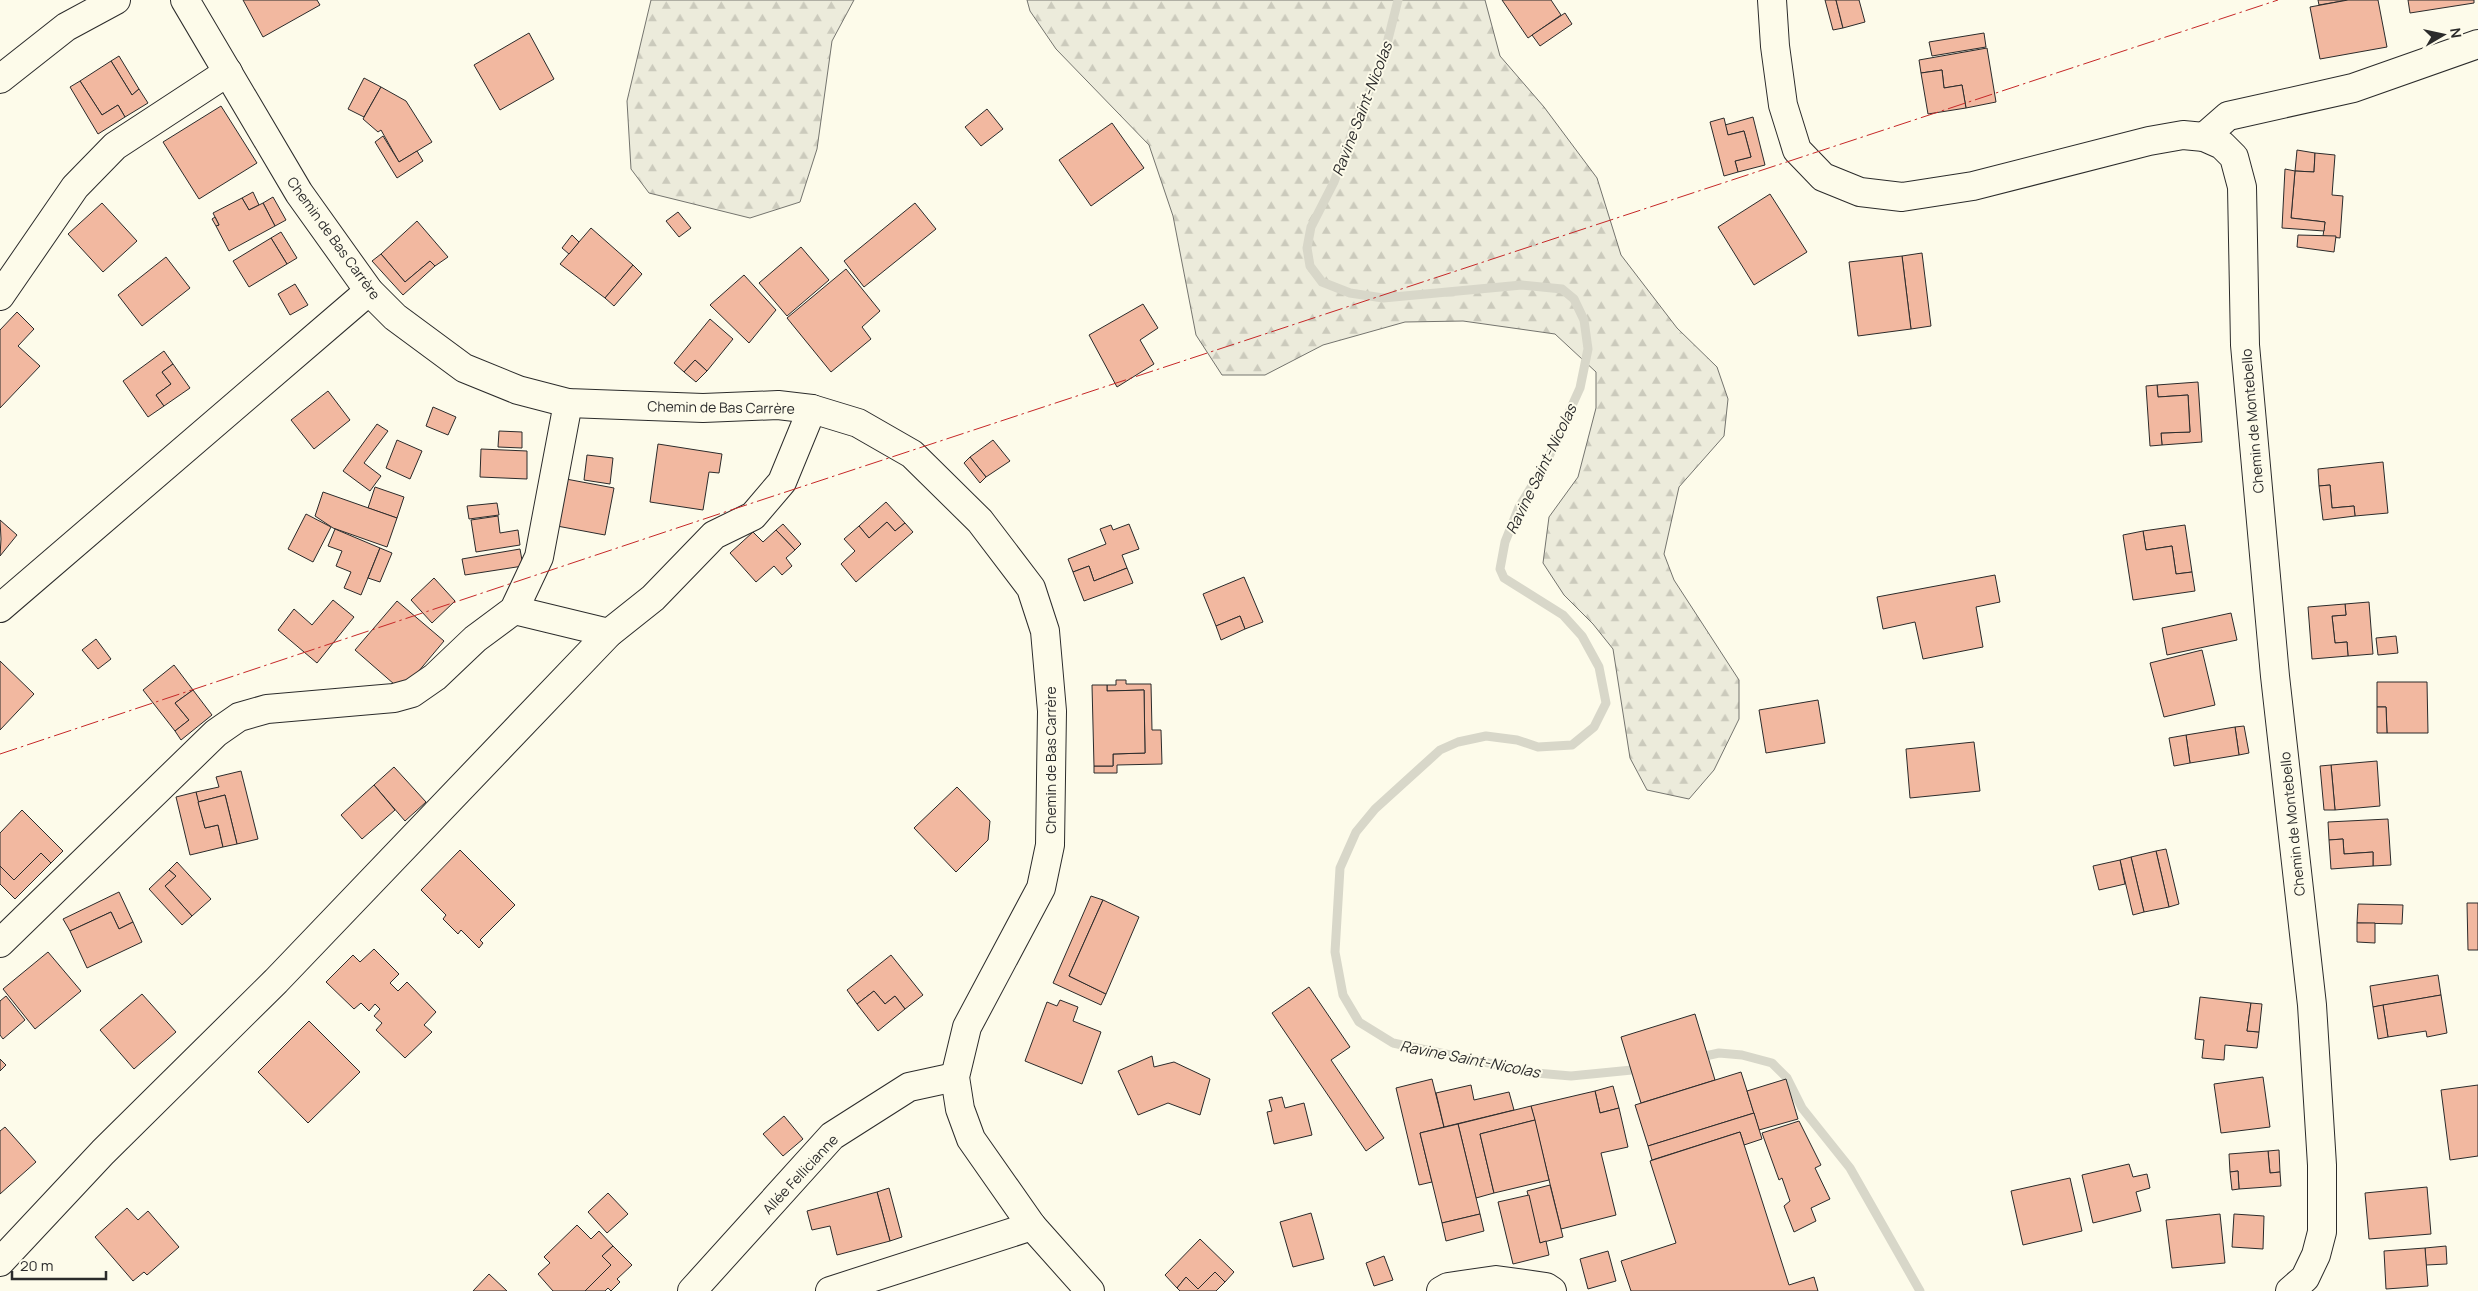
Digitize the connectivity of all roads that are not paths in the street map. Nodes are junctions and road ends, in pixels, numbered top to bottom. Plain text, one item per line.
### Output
1 (116, 0) edge
2 (186, 0) edge
3 (1772, 0) edge
4 (2478, 44) edge
5 (228, 72) junction
6 (0, 79) edge
7 (2204, 138) junction
8 (369, 292) junction
9 (0, 296) edge
10 (568, 403) junction
11 (812, 409) junction
12 (0, 608) edge
13 (514, 610) junction
14 (609, 633) junction
15 (0, 943) edge
16 (955, 1077) junction
17 (1032, 1226) junction
18 (0, 1262) edge
19 (2305, 1287) edge
20 (692, 1291) edge
21 (830, 1291) edge
22 (1090, 1291) edge
23 (1441, 1291) edge
24 (1552, 1291) edge

1 - 6 street
2 - 5 street, Chemin de Bas Carrère
3 - 7 street, Chemin de Montebello
4 - 7 street
5 - 8 street, Chemin de Bas Carrère
5 - 9 street
7 - 19 street, Chemin de Montebello
8 - 10 street, Chemin de Bas Carrère
8 - 12 street
10 - 11 street, Chemin de Bas Carrère
10 - 13 street
11 - 14 street
11 - 16 street, Chemin de Bas Carrère
13 - 14 street
13 - 15 street
14 - 18 street
16 - 17 street, Chemin de Bas Carrère
16 - 20 street, Allée Fellicianne
17 - 21 street
17 - 22 street, Chemin de Bas Carrère
23 - 24 street

